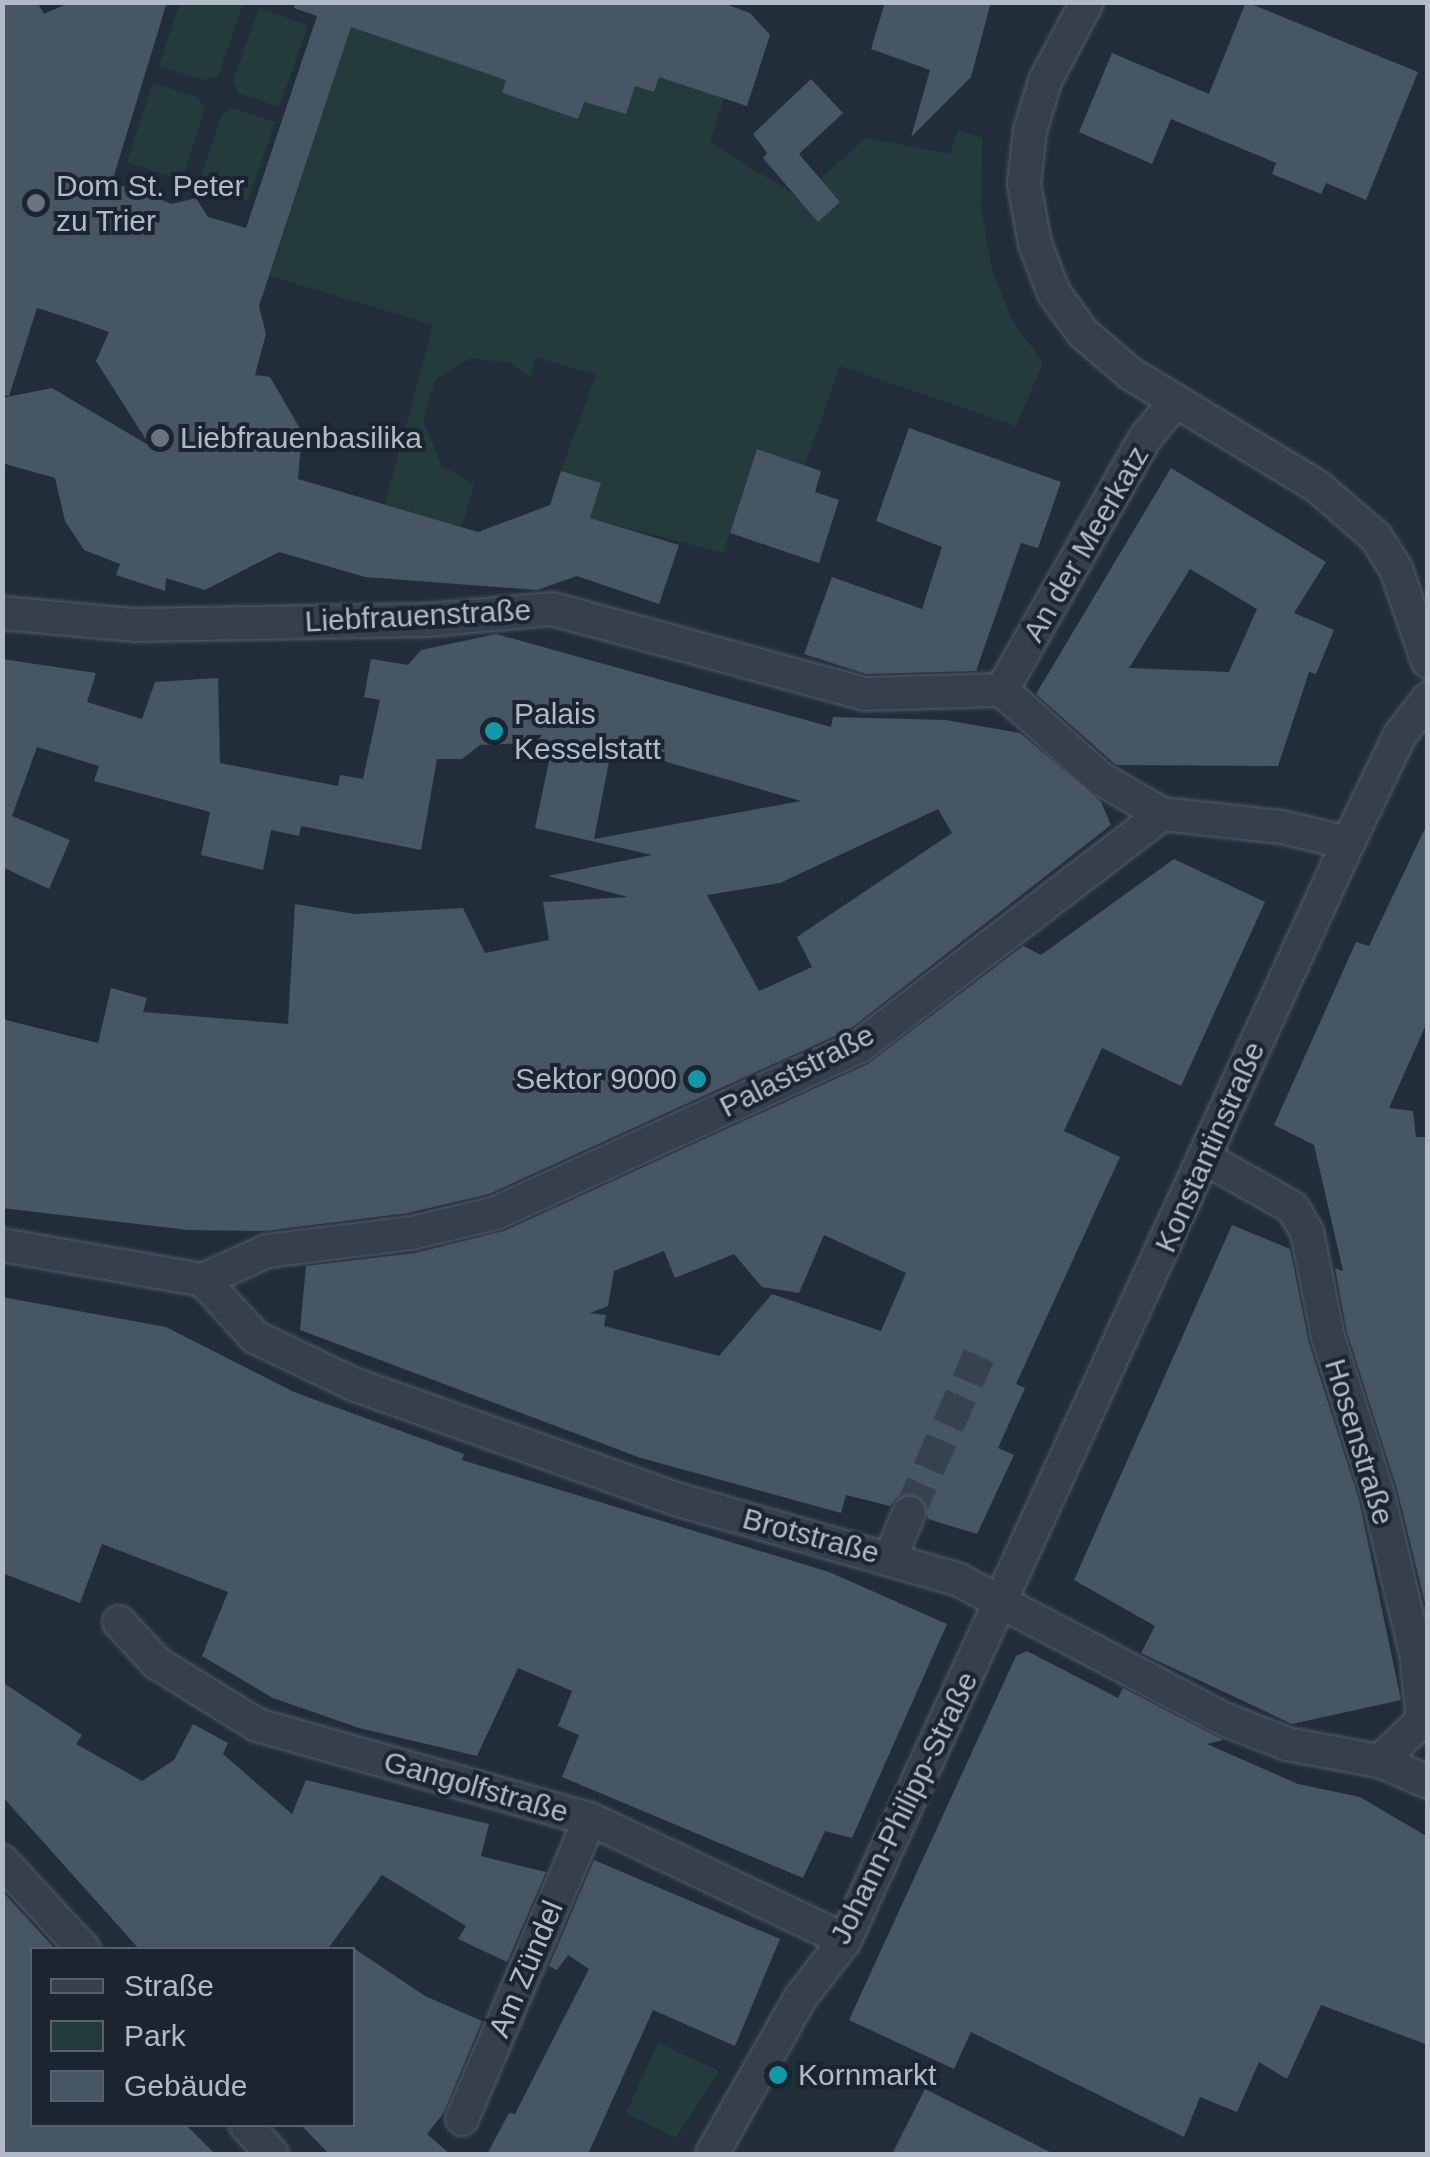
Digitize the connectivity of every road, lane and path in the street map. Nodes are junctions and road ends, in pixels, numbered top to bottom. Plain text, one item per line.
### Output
1 (1087, 2) edge
2 (1174, 402) junction
3 (2, 612) edge
4 (1428, 662) edge
5 (1002, 690) junction
6 (1428, 699) edge
7 (1162, 814) junction
8 (1348, 843) junction
9 (1205, 1158) junction
10 (2, 1245) edge
11 (203, 1280) junction
12 (909, 1513) tunnel mouth
13 (890, 1558) junction
14 (1002, 1601) junction
15 (120, 1622) dead end
16 (1380, 1761) junction
17 (1428, 1782) edge
18 (590, 1820) junction
19 (2, 1860) edge
20 (845, 1940) junction
21 (81, 1947) edge
22 (462, 2119) dead end
23 (248, 2127) edge
24 (272, 2154) edge
25 (712, 2154) edge

1 - 2 street
2 - 4 street
2 - 5 street, An der Meerkatz
3 - 5 street, Liebfrauenstraße
5 - 7 street
6 - 8 street, Konstantinstraße
7 - 8 street
7 - 11 street, Palaststraße
8 - 9 street, Konstantinstraße
9 - 14 street, Konstantinstraße
9 - 16 street, Hosenstraße
10 - 11 street
11 - 13 street, Brotstraße
12 - 13 street
13 - 14 street, Brotstraße
14 - 16 street, Brotstraße
14 - 20 street, Johann-Philipp-Straße
15 - 18 street, Gangolfstraße
16 - 17 street, Brotstraße
18 - 20 street, Gangolfstraße
18 - 22 street, Am Zündel
19 - 21 street
20 - 25 street, Johann-Philipp-Straße
23 - 24 street

